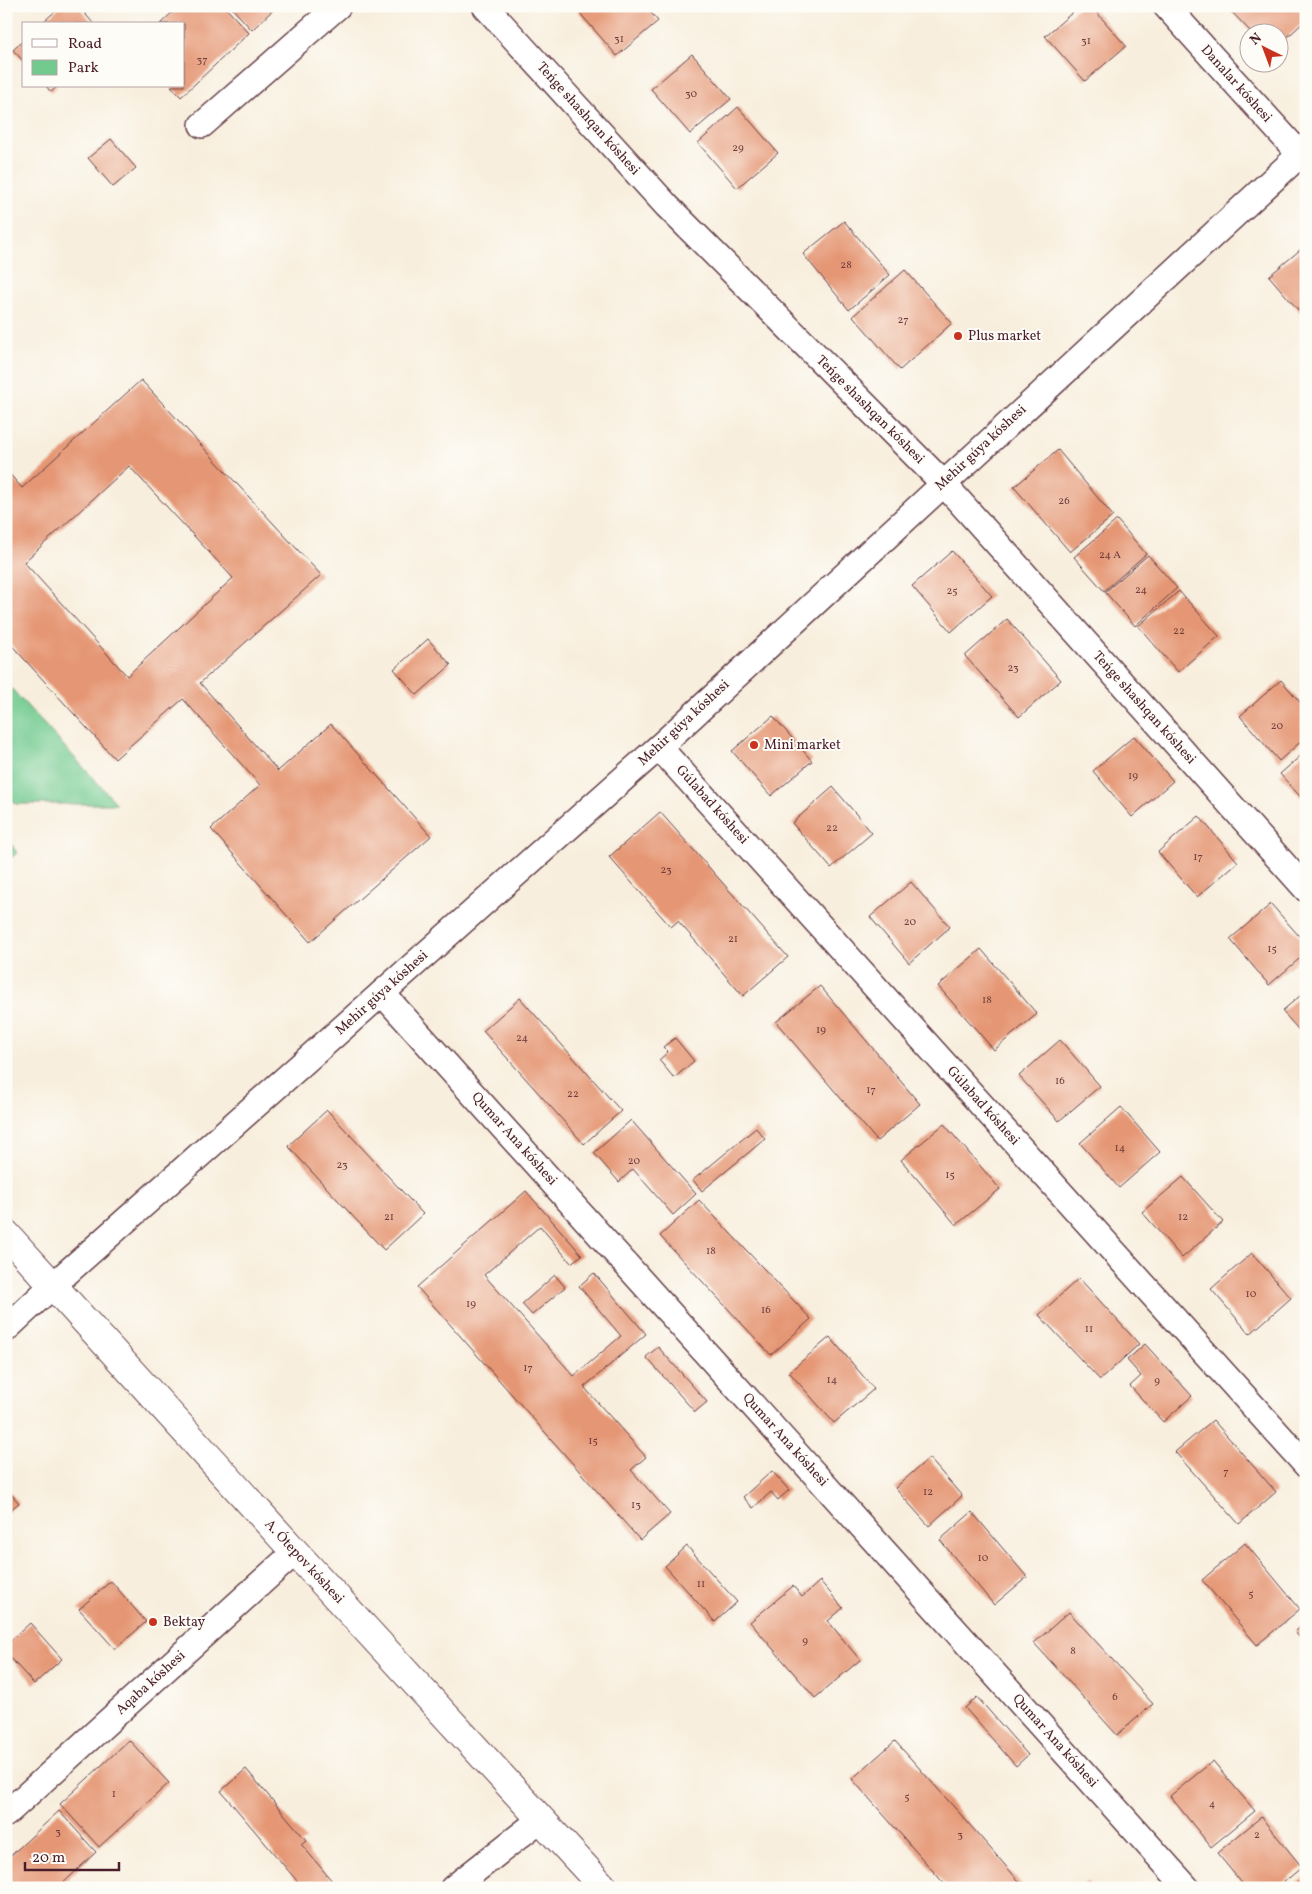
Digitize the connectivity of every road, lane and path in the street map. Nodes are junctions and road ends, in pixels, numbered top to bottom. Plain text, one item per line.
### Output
1 (338, 6) edge
2 (485, 6) edge
3 (1166, 6) edge
4 (202, 125) dead end
5 (1304, 155) edge
6 (943, 483) junction
7 (659, 747) junction
8 (1306, 889) edge
9 (382, 993) junction
10 (6, 1234) edge
11 (52, 1286) junction
12 (6, 1329) edge
13 (1306, 1466) edge
14 (295, 1552) junction
15 (6, 1814) edge
16 (542, 1819) junction
17 (453, 1888) edge
18 (604, 1888) edge
19 (1187, 1888) edge

1 - 4 street
2 - 6 street, Teńge shashqan kóshesi
3 - 5 street, Danalar kóshesi
5 - 6 street, Mehir gúyа kóshesi
6 - 7 street, Mehir gúyа kóshesi
6 - 8 street, Teńge shashqan kóshesi
7 - 9 street, Mehir gúyа kóshesi
7 - 13 street, Gúlabad kóshesi
9 - 11 street, Mehir gúyа kóshesi
9 - 19 street, Qumar Ana kóshesi
10 - 11 main road, A. Ótepov kóshesi
11 - 12 street, Mehir gúyа kóshesi
11 - 14 main road, A. Ótepov kóshesi
14 - 15 street, Aqaba kóshesi
14 - 16 main road, A. Ótepov kóshesi
16 - 17 street
16 - 18 main road, A. Ótepov kóshesi

